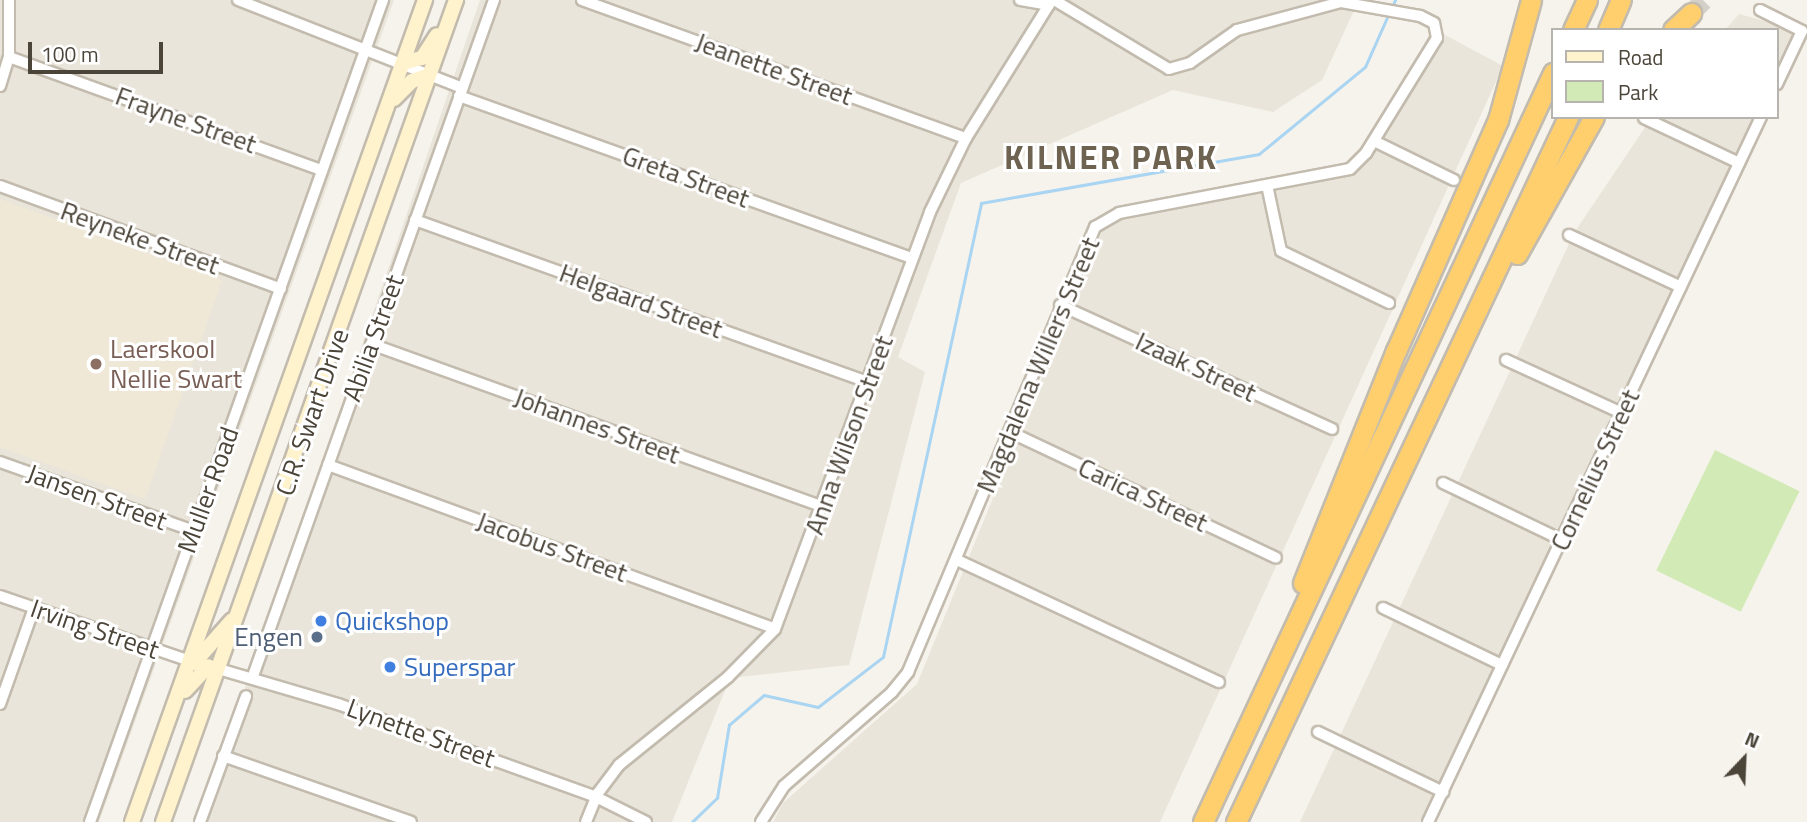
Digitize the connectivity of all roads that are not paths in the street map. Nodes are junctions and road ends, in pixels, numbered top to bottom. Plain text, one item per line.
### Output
1 (9, 0) edge
2 (237, 0) edge
3 (383, 0) edge
4 (425, 0) edge
5 (456, 0) edge
6 (494, 0) edge
7 (582, 0) edge
8 (1020, 0) edge
9 (1531, 0) edge
10 (1587, 0) edge
11 (1621, 0) edge
12 (1341, 1) edge
13 (250, 2) edge
14 (1052, 2) edge
15 (1760, 10) dead end
16 (1691, 13) tunnel mouth
17 (449, 18) junction
18 (5, 19) edge
19 (1574, 28) edge
20 (1609, 28) edge
21 (1675, 28) edge
22 (366, 47) junction
23 (9, 57) junction
24 (403, 63) junction
25 (429, 75) junction
26 (1552, 75) edge
27 (1779, 80) edge
28 (0, 86) edge
29 (461, 92) junction
30 (388, 105) junction
31 (1567, 119) edge
32 (1593, 119) edge
33 (1646, 119) edge
34 (1760, 119) edge
35 (966, 138) junction
36 (1374, 141) junction
37 (1739, 163) junction
38 (323, 170) junction
39 (1454, 180) dead end
40 (1267, 185) junction
41 (0, 187) edge
42 (415, 220) junction
43 (1569, 235) dead end
44 (912, 258) junction
45 (1681, 287) junction
46 (281, 289) junction
47 (1389, 303) dead end
48 (1060, 304) junction
49 (371, 344) junction
50 (1506, 360) dead end
51 (867, 382) junction
52 (1622, 413) junction
53 (1332, 429) dead end
54 (1010, 432) junction
55 (0, 462) edge
56 (328, 465) junction
57 (1443, 482) dead end
58 (823, 507) junction
59 (194, 531) junction
60 (1562, 540) junction
61 (1361, 557) junction
62 (1276, 558) dead end
63 (957, 560) junction
64 (0, 596) edge
65 (34, 608) junction
66 (1383, 608) dead end
67 (237, 618) junction
68 (775, 629) junction
69 (151, 649) junction
70 (1278, 664) junction
71 (202, 665) junction
72 (1502, 665) junction
73 (253, 676) junction
74 (1219, 682) dead end
75 (246, 696) dead end
76 (0, 704) edge
77 (1318, 732) dead end
78 (223, 756) junction
79 (1443, 792) junction
80 (596, 797) junction
81 (90, 822) edge
82 (132, 822) edge
83 (163, 822) edge
84 (200, 822) edge
85 (411, 822) edge
86 (586, 822) edge
87 (646, 822) edge
88 (761, 822) edge
89 (1203, 822) edge
90 (1236, 822) edge
91 (1428, 822) edge

1 - 18 street
2 - 13 street, Greta Street
3 - 22 street, Muller Road
4 - 24 main road, C.R. Swart Drive
5 - 17 main road, C.R. Swart Drive
6 - 29 street, Abilia Street
7 - 35 street, Jeanette Street
8 - 14 street
9 - 70 highway
10 - 19 highway
11 - 20 highway
12 - 14 street
12 - 36 street, Magdalena Willers Street
13 - 22 street, Greta Street
14 - 35 street, Anna Wilson Street
15 - 27 street
16 - 21 highway
17 - 24 main road
17 - 25 main road, C.R. Swart Drive
18 - 23 street
22 - 24 street, Greta Street
22 - 38 street, Muller Road
23 - 28 street
23 - 38 street, Frayne Street
24 - 25 street, Greta Street
24 - 30 main road, C.R. Swart Drive
25 - 29 street, Greta Street
25 - 30 main road
25 - 67 main road, C.R. Swart Drive
26 - 70 highway
29 - 42 street, Abilia Street
29 - 44 street, Greta Street
30 - 71 main road, C.R. Swart Drive
31 - 61 highway
32 - 61 highway
33 - 37 street
34 - 37 street, Cornelius Street
35 - 44 street, Anna Wilson Street
36 - 39 street
36 - 40 street, Magdalena Willers Street
37 - 45 street, Cornelius Street
38 - 46 street, Muller Road
40 - 47 street
40 - 48 street, Magdalena Willers Street
41 - 46 street, Reyneke Street
42 - 49 street, Abilia Street
42 - 51 street, Helgaard Street
43 - 45 street
44 - 51 street, Anna Wilson Street
45 - 52 street, Cornelius Street
46 - 59 street, Muller Road
48 - 53 street, Izaak Street
48 - 54 street, Magdalena Willers Street
49 - 56 street, Abilia Street
49 - 58 street, Johannes Street
50 - 52 street
51 - 58 street, Anna Wilson Street
52 - 60 street, Cornelius Street
54 - 62 street, Carica Street
54 - 63 street, Magdalena Willers Street
55 - 59 street, Jansen Street
56 - 68 street, Jacobus Street
56 - 73 street, Abilia Street
57 - 60 street
58 - 68 street, Anna Wilson Street
59 - 69 street, Muller Road
60 - 72 street, Cornelius Street
61 - 90 highway
63 - 74 street
63 - 88 street, Magdalena Willers Street
64 - 65 street, Irving Street
65 - 69 street, Irving Street
65 - 76 street
66 - 72 street
67 - 71 main road, C.R. Swart Drive
67 - 71 main road
68 - 80 street, Anna Wilson Street
69 - 71 street, Irving Street
69 - 81 street, Muller Road
70 - 89 highway
71 - 73 street, Lynette Street
71 - 82 main road, C.R. Swart Drive
71 - 83 main road, C.R. Swart Drive
72 - 79 street, Cornelius Street
73 - 80 street, Lynette Street
75 - 78 street
77 - 79 street
78 - 84 street
78 - 85 street
79 - 91 street, Cornelius Street
80 - 86 street, Anna Wilson Street
80 - 87 street, Lynette Street

